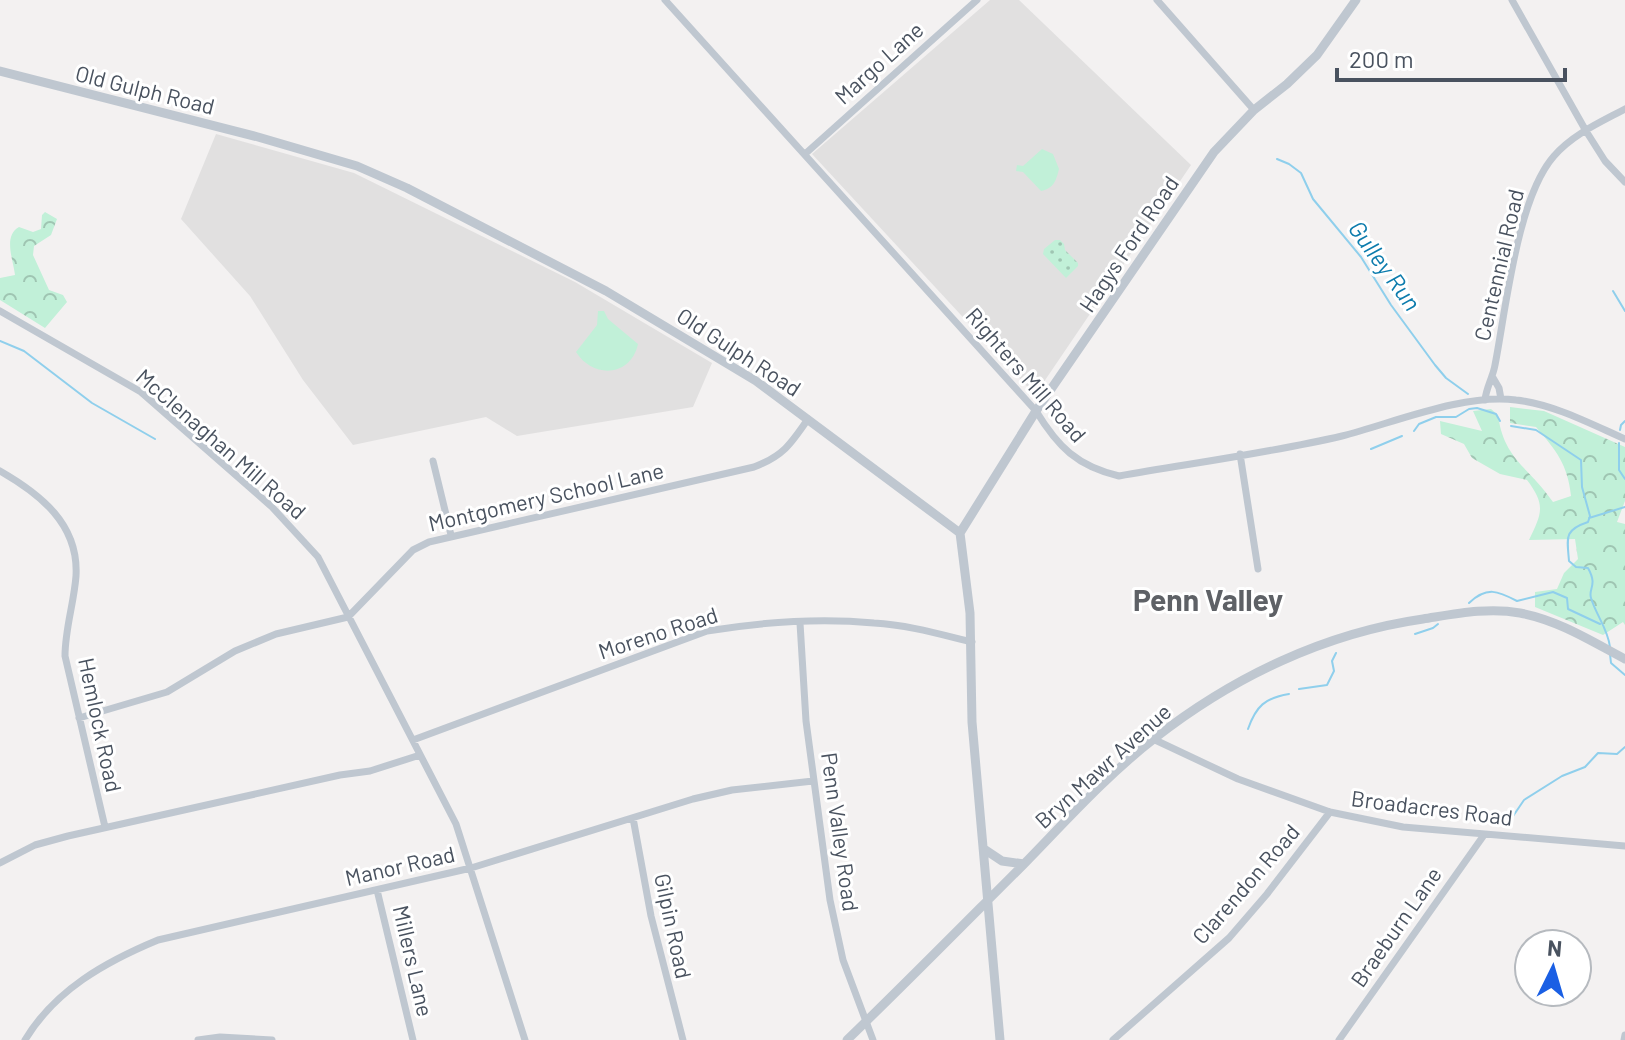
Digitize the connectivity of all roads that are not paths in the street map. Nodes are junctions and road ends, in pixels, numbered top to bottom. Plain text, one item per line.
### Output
1 (665, 0) edge
2 (977, 0) edge
3 (1157, 0) edge
4 (1356, 0) edge
5 (1512, 0) edge
6 (0, 71) edge
7 (1625, 109) edge
8 (1254, 110) junction
9 (1586, 131) junction
10 (805, 154) junction
11 (1625, 182) edge
12 (0, 311) edge
13 (1492, 376) junction
14 (1501, 399) junction
15 (1485, 400) junction
16 (1036, 411) junction
17 (808, 419) junction
18 (1625, 439) edge
19 (1240, 454) junction
20 (433, 461) dead end
21 (0, 471) edge
22 (960, 533) junction
23 (451, 535) junction
24 (1258, 569) dead end
25 (348, 617) junction
26 (800, 623) junction
27 (972, 642) junction
28 (1622, 657) edge
29 (79, 718) junction
30 (1153, 739) junction
31 (413, 740) junction
32 (420, 755) junction
33 (813, 781) junction
34 (1330, 812) junction
35 (633, 818) junction
36 (105, 827) junction
37 (1484, 835) junction
38 (1625, 846) edge
39 (984, 849) junction
40 (0, 863) edge
41 (1024, 864) junction
42 (471, 868) junction
43 (377, 890) junction
44 (988, 899) junction
45 (865, 1023) junction
46 (25, 1040) edge
47 (198, 1040) edge
48 (272, 1040) edge
49 (413, 1040) edge
50 (525, 1040) edge
51 (683, 1040) edge
52 (847, 1040) edge
53 (873, 1040) edge
54 (1000, 1040) edge
55 (1113, 1040) edge
56 (1339, 1040) edge

1 - 10 street, Righters Mill Road
2 - 10 street, Margo Lane
3 - 8 street
4 - 8 street, Hagys Ford Road
5 - 9 street
6 - 17 street, Old Gulph Road
7 - 9 street, Centennial Road
8 - 16 street, Hagys Ford Road
9 - 11 street
9 - 13 street, Centennial Road
10 - 16 street, Righters Mill Road
12 - 25 street, McClenaghan Mill Road
13 - 14 street, Centennial Road
13 - 15 street, Centennial Road
14 - 15 street, Righters Mill Road
14 - 18 street, Righters Mill Road
15 - 19 street, Righters Mill Road
16 - 19 street, Righters Mill Road
16 - 22 street, Hagys Ford Road
17 - 22 street, Old Gulph Road
17 - 23 street, Montgomery School Lane
19 - 24 street
20 - 23 street
21 - 29 street, Hemlock Road
22 - 27 street
23 - 25 street, Montgomery School Lane
25 - 29 street
25 - 31 street, McClenaghan Mill Road
26 - 27 street, Moreno Road
26 - 31 street, Moreno Road
26 - 33 street, Penn Valley Road
27 - 39 street
28 - 30 street, Bryn Mawr Avenue
29 - 36 street, Hemlock Road
30 - 34 street, Broadacres Road
30 - 41 street, Bryn Mawr Avenue
31 - 32 street, McClenaghan Mill Road
32 - 36 street
32 - 42 street
33 - 35 street, Manor Road
33 - 45 street, Penn Valley Road
34 - 37 street, Broadacres Road
34 - 55 street, Clarendon Road
35 - 42 street, Manor Road
35 - 51 street, Gilpin Road
36 - 40 street
37 - 38 street, Broadacres Road
37 - 56 street, Braeburn Lane
39 - 41 street
39 - 44 street
41 - 44 street, Bryn Mawr Avenue
42 - 43 street, Manor Road
42 - 50 street
43 - 46 street, Manor Road
43 - 49 street, Millers Lane
44 - 45 street, Bryn Mawr Avenue
44 - 54 street
45 - 52 street, Bryn Mawr Avenue
45 - 53 street, Penn Valley Road
47 - 48 street

